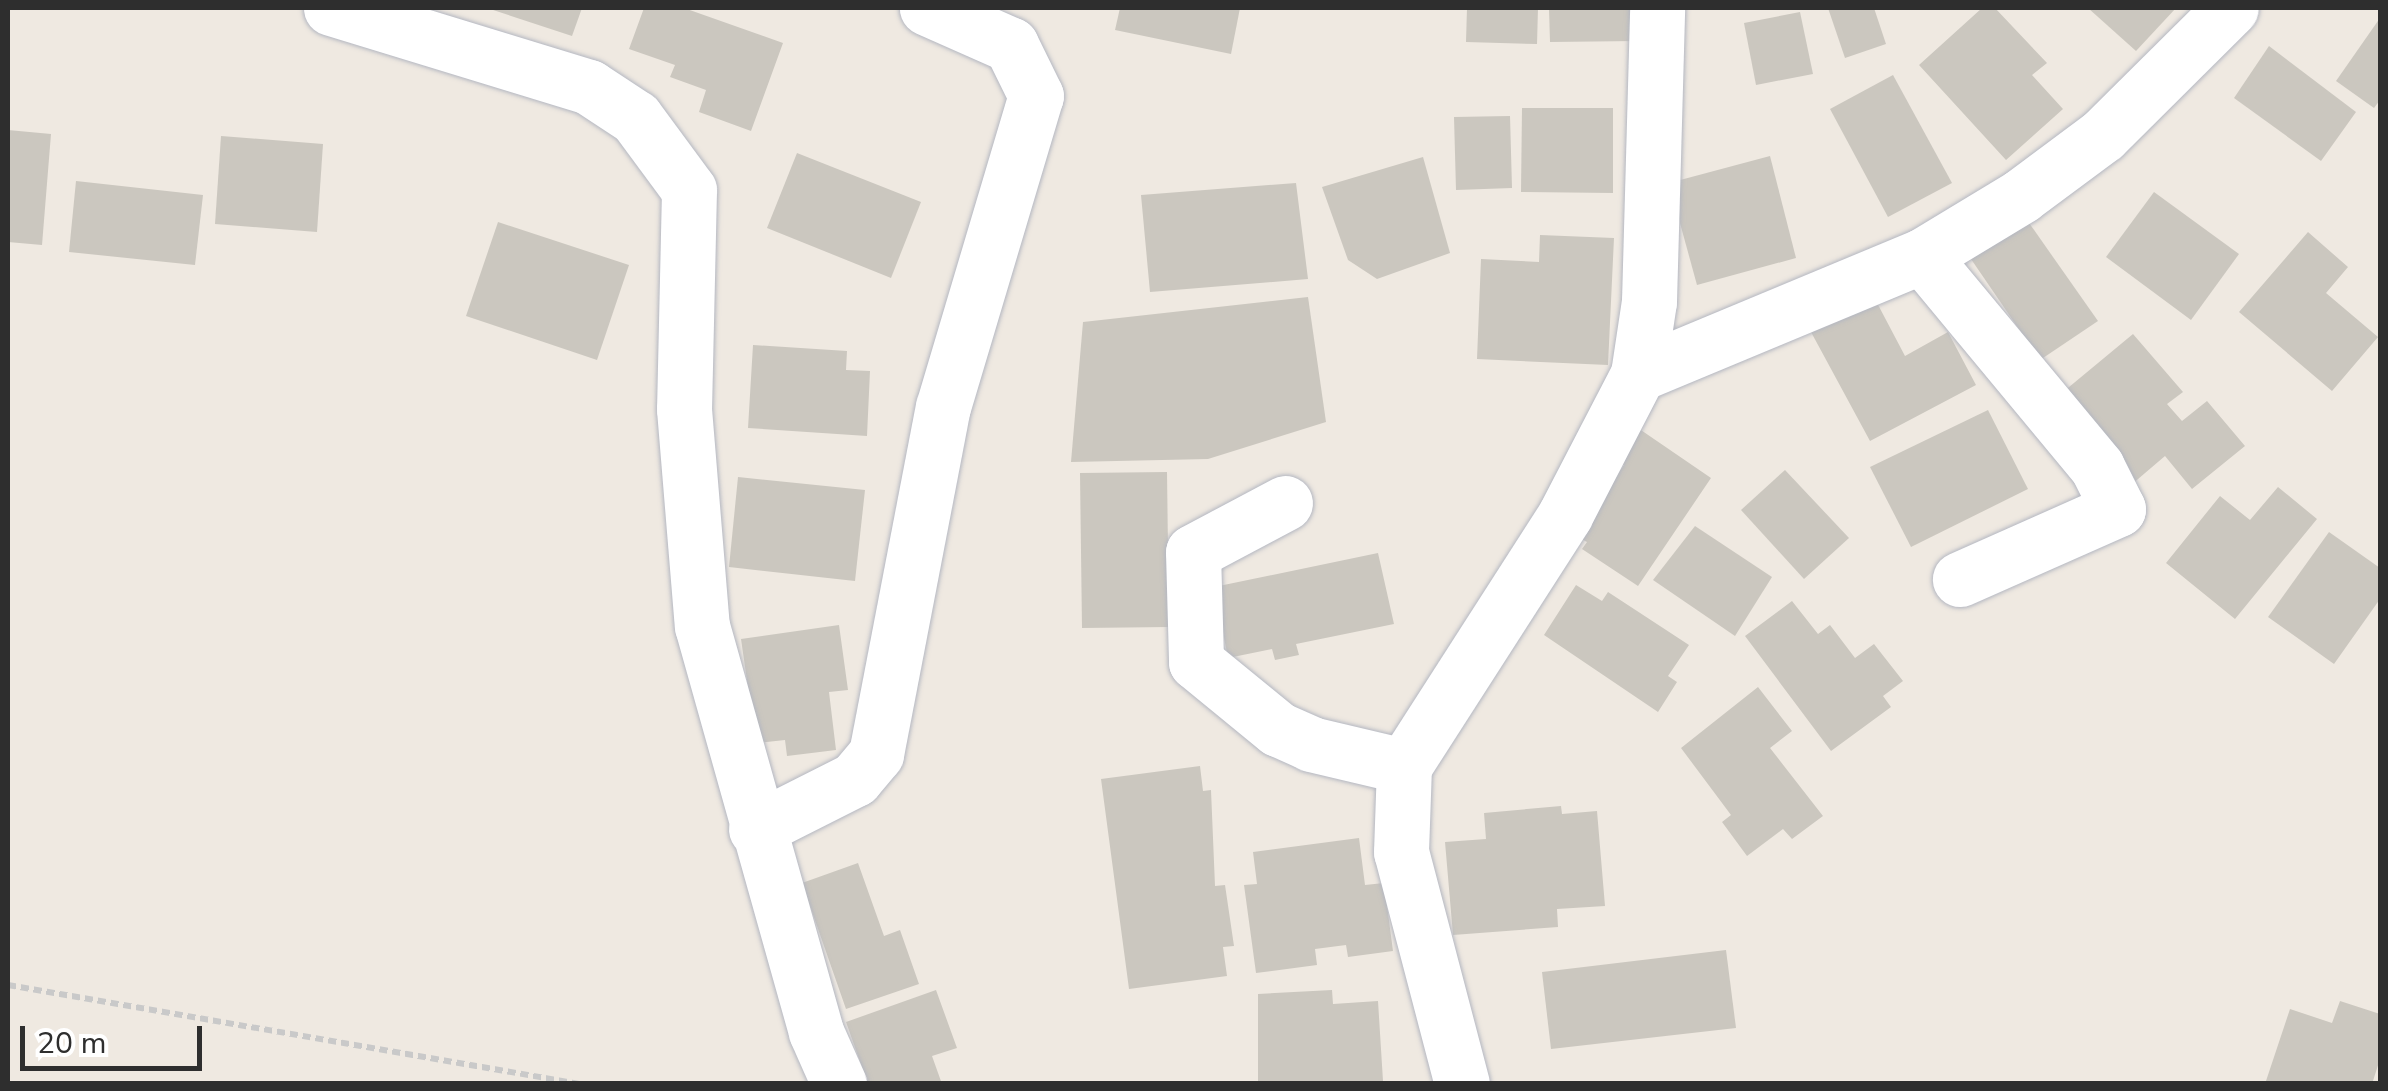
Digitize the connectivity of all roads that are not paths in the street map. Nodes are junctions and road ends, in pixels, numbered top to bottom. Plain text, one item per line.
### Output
1 (331, 8) edge
2 (927, 8) edge
3 (1657, 8) edge
4 (2231, 8) edge
5 (1922, 256) junction
6 (1638, 374) junction
7 (1285, 503) dead end
8 (1960, 579) dead end
9 (1404, 766) junction
10 (756, 829) junction
11 (839, 1084) edge
12 (1462, 1084) edge

1 - 10 street
2 - 10 street
3 - 6 street
4 - 5 street
5 - 6 street
5 - 8 street
6 - 9 street
7 - 9 street
9 - 12 street
10 - 11 street

